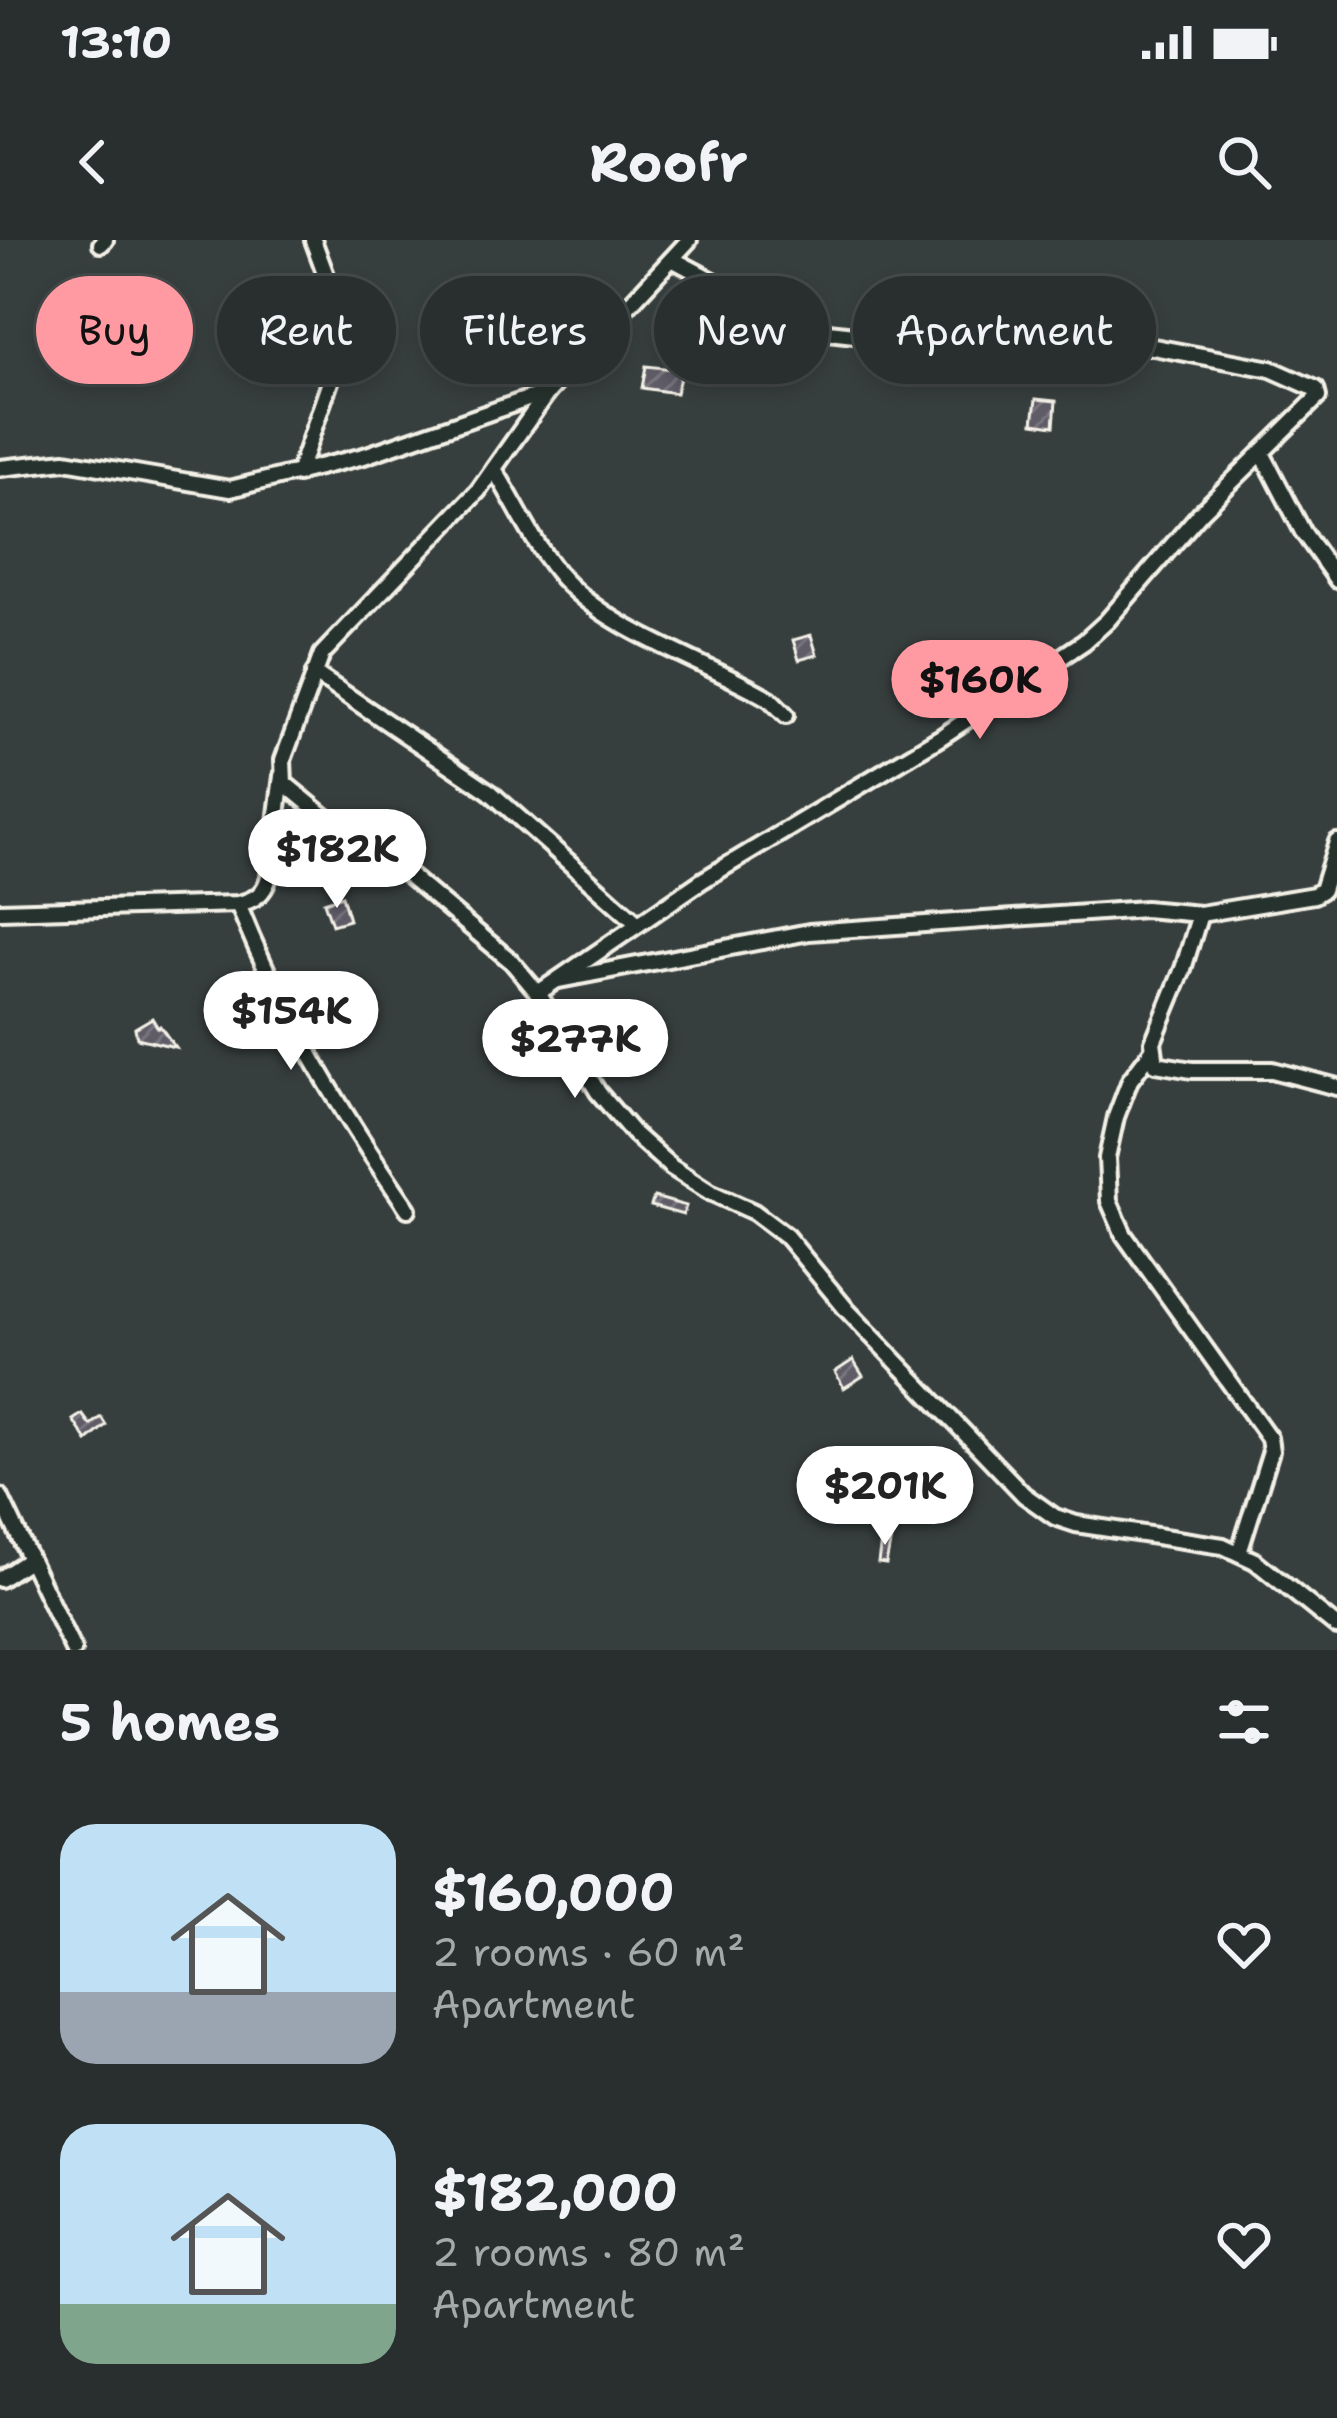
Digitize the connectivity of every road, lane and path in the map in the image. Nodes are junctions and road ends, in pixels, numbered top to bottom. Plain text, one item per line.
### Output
1 (313, 240) edge
2 (689, 240) edge
3 (672, 260) junction
4 (548, 392) junction
5 (1262, 453) junction
6 (0, 468) edge
7 (494, 469) junction
8 (298, 474) junction
9 (1337, 580) edge
10 (314, 673) junction
11 (786, 715) dead end
12 (282, 776) junction
13 (1337, 842) edge
14 (238, 904) junction
15 (0, 911) edge
16 (1200, 914) junction
17 (638, 924) junction
18 (554, 981) junction
19 (538, 993) junction
20 (1152, 1051) junction
21 (1337, 1088) edge
22 (408, 1208) dead end
23 (0, 1496) edge
24 (1239, 1553) junction
25 (29, 1560) junction
26 (0, 1579) edge
27 (1337, 1627) edge
28 (73, 1650) edge

1 - 8 street
2 - 3 street
3 - 4 street
3 - 5 street
4 - 7 street
4 - 8 street
5 - 9 street
5 - 17 street
6 - 8 street
7 - 10 street
7 - 11 street
10 - 12 street
10 - 17 street
12 - 14 street
12 - 19 street
13 - 16 street
14 - 15 street
14 - 22 street
16 - 18 street
16 - 20 street
17 - 18 street
18 - 19 street
19 - 24 street
20 - 21 street
20 - 24 street
23 - 25 street
24 - 27 street
25 - 26 street
25 - 28 street

